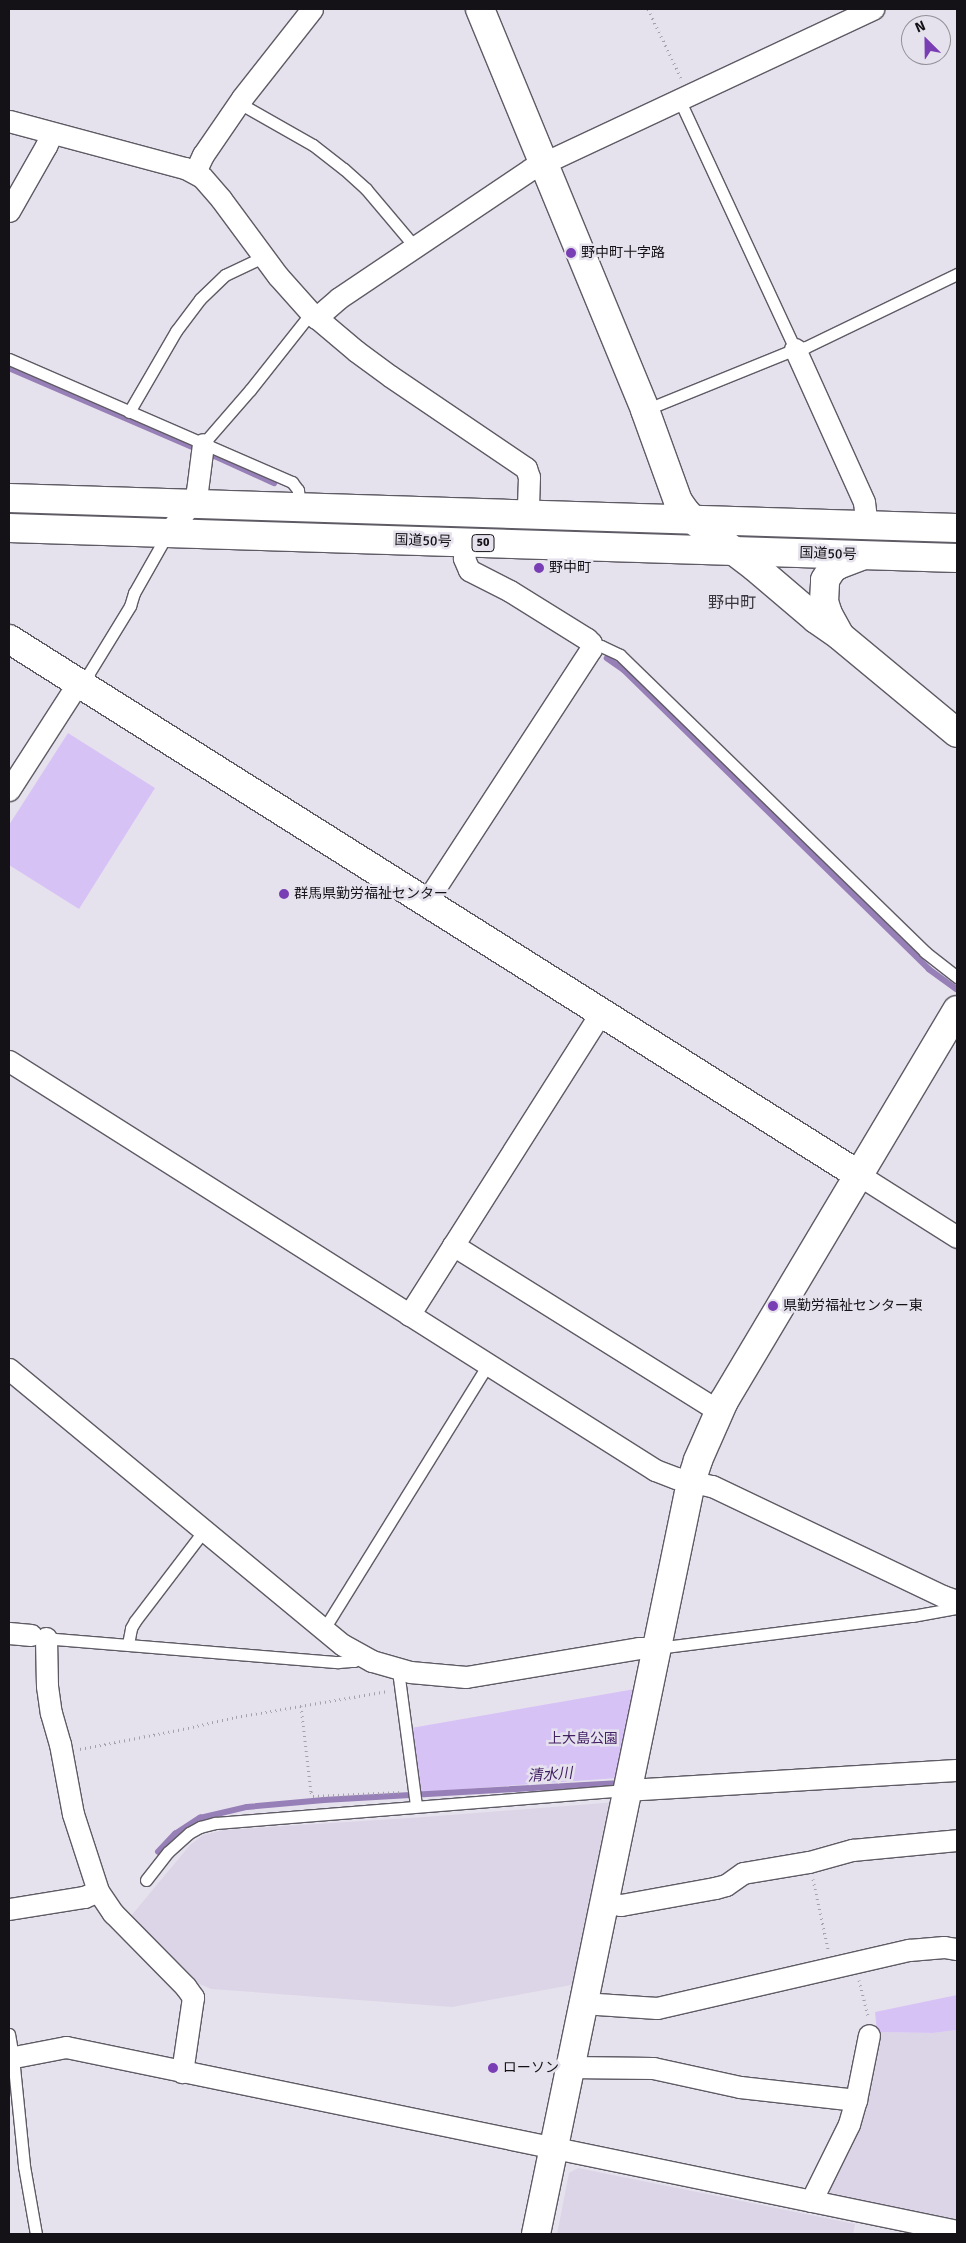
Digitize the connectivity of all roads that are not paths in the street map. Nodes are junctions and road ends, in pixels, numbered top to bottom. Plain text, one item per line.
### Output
1 (312, 9) edge
2 (480, 9) edge
3 (874, 9) edge
4 (684, 96) junction
5 (239, 103) junction
6 (9, 121) edge
7 (52, 133) junction
8 (544, 162) junction
9 (194, 172) junction
10 (9, 211) edge
11 (415, 247) junction
12 (263, 257) junction
13 (957, 274) edge
14 (314, 316) junction
15 (795, 349) junction
16 (9, 359) edge
17 (646, 410) junction
18 (129, 412) junction
19 (203, 444) junction
20 (9, 498) edge
21 (192, 503) junction
22 (300, 508) junction
23 (528, 515) junction
24 (692, 519) junction
25 (866, 525) junction
26 (9, 528) edge
27 (957, 528) edge
28 (169, 531) junction
29 (467, 542) junction
30 (734, 550) junction
31 (862, 556) junction
32 (957, 558) edge
33 (840, 636) junction
34 (9, 639) edge
35 (591, 646) junction
36 (78, 683) junction
37 (957, 733) edge
38 (9, 790) edge
39 (426, 902) junction
40 (957, 977) edge
41 (957, 1010) edge
42 (601, 1012) junction
43 (9, 1061) edge
44 (859, 1175) junction
45 (957, 1237) edge
46 (453, 1245) junction
47 (410, 1315) junction
48 (488, 1364) junction
49 (9, 1369) edge
50 (719, 1411) junction
51 (691, 1482) junction
52 (205, 1529) junction
53 (957, 1601) edge
54 (957, 1608) edge
55 (324, 1629) junction
56 (9, 1633) edge
57 (39, 1637) junction
58 (128, 1644) junction
59 (656, 1648) junction
60 (359, 1654) junction
61 (401, 1679) junction
62 (957, 1770) edge
63 (627, 1790) junction
64 (416, 1806) junction
65 (957, 1840) edge
66 (146, 1880) dead end
67 (98, 1891) junction
68 (603, 1904) junction
69 (9, 1909) edge
70 (957, 1949) edge
71 (582, 2003) junction
72 (9, 2034) edge
73 (869, 2035) road end
74 (11, 2057) edge
75 (569, 2067) junction
76 (182, 2072) junction
77 (856, 2100) junction
78 (552, 2149) junction
79 (811, 2201) junction
80 (957, 2231) edge
81 (36, 2234) edge
82 (536, 2234) edge

1 - 5 street
2 - 8 main road
3 - 4 street
4 - 8 street
4 - 15 lane
5 - 9 street
5 - 11 lane
6 - 7 street
7 - 9 street
7 - 10 street
8 - 11 street
8 - 17 main road
9 - 12 street
11 - 14 street
12 - 14 street
12 - 18 lane
13 - 15 lane
14 - 19 lane
14 - 23 street
15 - 17 lane
15 - 25 street
16 - 18 lane
17 - 24 main road
18 - 19 lane
19 - 21 street
19 - 22 lane
20 - 21 main road, 50
21 - 22 main road, 50
21 - 28 street
22 - 23 main road, 50
23 - 24 main road, 50
24 - 25 main road, 50
24 - 30 main road
25 - 27 main road, 50
26 - 28 main road, 国道50号 / 50
28 - 29 main road, 国道50号 / 50
28 - 36 lane
29 - 30 main road, 国道50号 / 50
29 - 35 street
30 - 31 main road, 国道50号 / 50
30 - 33 main road
31 - 32 main road, 国道50号 / 50
31 - 33 main road
33 - 37 main road
34 - 36 main road
35 - 39 street
35 - 40 lane
36 - 38 street
36 - 39 main road
39 - 42 main road
41 - 44 main road
42 - 44 main road
42 - 46 street
43 - 47 street
44 - 45 street
44 - 50 main road
46 - 47 street
46 - 50 street
47 - 48 street
48 - 51 street
48 - 55 lane
49 - 52 street
50 - 51 main road
51 - 53 street
51 - 59 main road
52 - 55 street
52 - 58 lane
54 - 59 lane
55 - 60 street
56 - 57 street
57 - 58 lane
57 - 67 street
58 - 60 lane
59 - 61 street
59 - 63 main road
60 - 61 street
61 - 64 lane
62 - 63 street
63 - 64 lane
63 - 68 main road
64 - 66 lane
65 - 68 street
67 - 69 street
67 - 76 street
68 - 71 main road
70 - 71 street
71 - 75 main road
72 - 74 lane
73 - 77 street
74 - 76 street
74 - 81 lane
75 - 77 street
75 - 78 main road
76 - 78 street
77 - 79 street
78 - 79 street
78 - 82 main road
79 - 80 street

